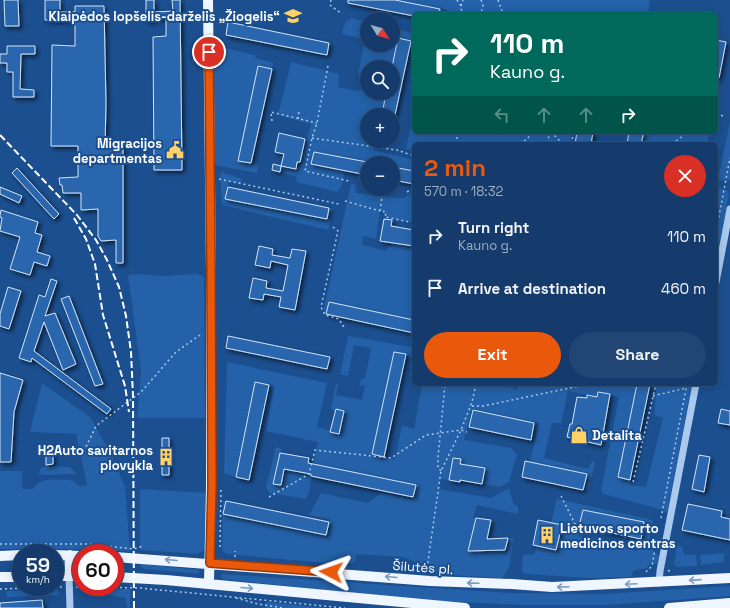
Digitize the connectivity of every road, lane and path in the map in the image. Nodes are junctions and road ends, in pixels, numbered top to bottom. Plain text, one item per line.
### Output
1 (208, 0) edge
2 (331, 0) edge
3 (457, 0) edge
4 (463, 0) edge
5 (480, 0) edge
6 (498, 0) edge
7 (461, 6) junction
8 (462, 12) edge
9 (481, 12) edge
10 (502, 12) edge
11 (342, 14) dead end
12 (328, 66) dead end
13 (300, 111) dead end
14 (718, 115) edge
15 (726, 116) dead end
16 (298, 119) junction
17 (272, 121) dead end
18 (317, 123) junction
19 (531, 134) edge
20 (553, 134) edge
21 (685, 134) edge
22 (312, 138) junction
23 (523, 142) edge
24 (561, 142) edge
25 (675, 142) edge
26 (412, 155) edge
27 (730, 158) edge
28 (217, 179) dead end
29 (349, 180) dead end
30 (412, 189) edge
31 (406, 192) dead end
32 (382, 196) edge
33 (345, 200) dead end
34 (339, 204) dead end
35 (730, 209) edge
36 (380, 210) junction
37 (718, 221) edge
38 (412, 223) edge
39 (334, 227) dead end
40 (728, 232) edge
41 (718, 274) edge
42 (345, 329) dead end
43 (200, 335) dead end
44 (444, 386) edge
45 (476, 386) edge
46 (579, 386) edge
47 (656, 386) edge
48 (696, 386) edge
49 (686, 388) joint
50 (653, 396) junction
51 (471, 406) junction
52 (461, 430) junction
53 (440, 432) junction
54 (467, 432) dead end
55 (75, 456) dead end
56 (441, 471) junction
57 (633, 482) dead end
58 (220, 488) dead end
59 (561, 496) dead end
60 (269, 497) dead end
61 (661, 518) dead end
62 (579, 532) dead end
63 (0, 544) edge
64 (143, 546) dead end
65 (220, 547) dead end
66 (656, 548) dead end
67 (0, 556) edge
68 (12, 556) edge
69 (64, 556) edge
70 (70, 556) joint
71 (124, 558) edge
72 (210, 563) junction
73 (427, 568) dead end
74 (646, 572) dead end
75 (64, 576) edge
76 (70, 576) junction
77 (12, 577) edge
78 (0, 578) edge
79 (124, 578) edge
80 (730, 578) edge
81 (659, 583) junction
82 (208, 584) junction
83 (70, 587) junction
84 (124, 588) edge
85 (0, 589) edge
86 (230, 597) junction
87 (730, 603) edge
88 (70, 608) edge
89 (284, 608) edge
90 (345, 608) edge
91 (465, 608) edge
92 (669, 608) edge

1 - 72 main road
2 - 11 path
3 - 7 path
4 - 7 path
5 - 9 path
6 - 10 path
7 - 8 path
12 - 18 path
13 - 16 path
14 - 15 path
16 - 17 path
16 - 18 path
18 - 22 path
19 - 23 path
20 - 24 path
21 - 25 path
22 - 26 path
22 - 29 path
27 - 37 path
28 - 34 path
30 - 31 path
32 - 36 path
33 - 36 path
35 - 40 street
36 - 38 path
39 - 42 path
40 - 41 street
43 - 55 path
44 - 53 path
45 - 51 path
46 - 51 path
47 - 50 path
48 - 81 street
49 - 50 path
49 - 61 path
50 - 57 path
51 - 52 path
52 - 53 path
52 - 54 path
52 - 56 path
53 - 56 path
53 - 60 path
56 - 73 path
58 - 65 path
59 - 62 path
63 - 64 path
66 - 74 path
67 - 68 main road
69 - 70 main road
70 - 76 main road
72 -> 71 main road, Šilutės pl.
81 -> 72 main road, Šilutės pl.
72 - 82 main road
75 - 76 main road
76 - 83 street
77 - 78 main road
79 - 82 main road
80 -> 81 main road, Šilutės pl.
82 -> 91 main road
83 - 85 path
83 - 88 street
84 - 86 path
86 - 89 path
86 - 90 path
87 - 92 main road

